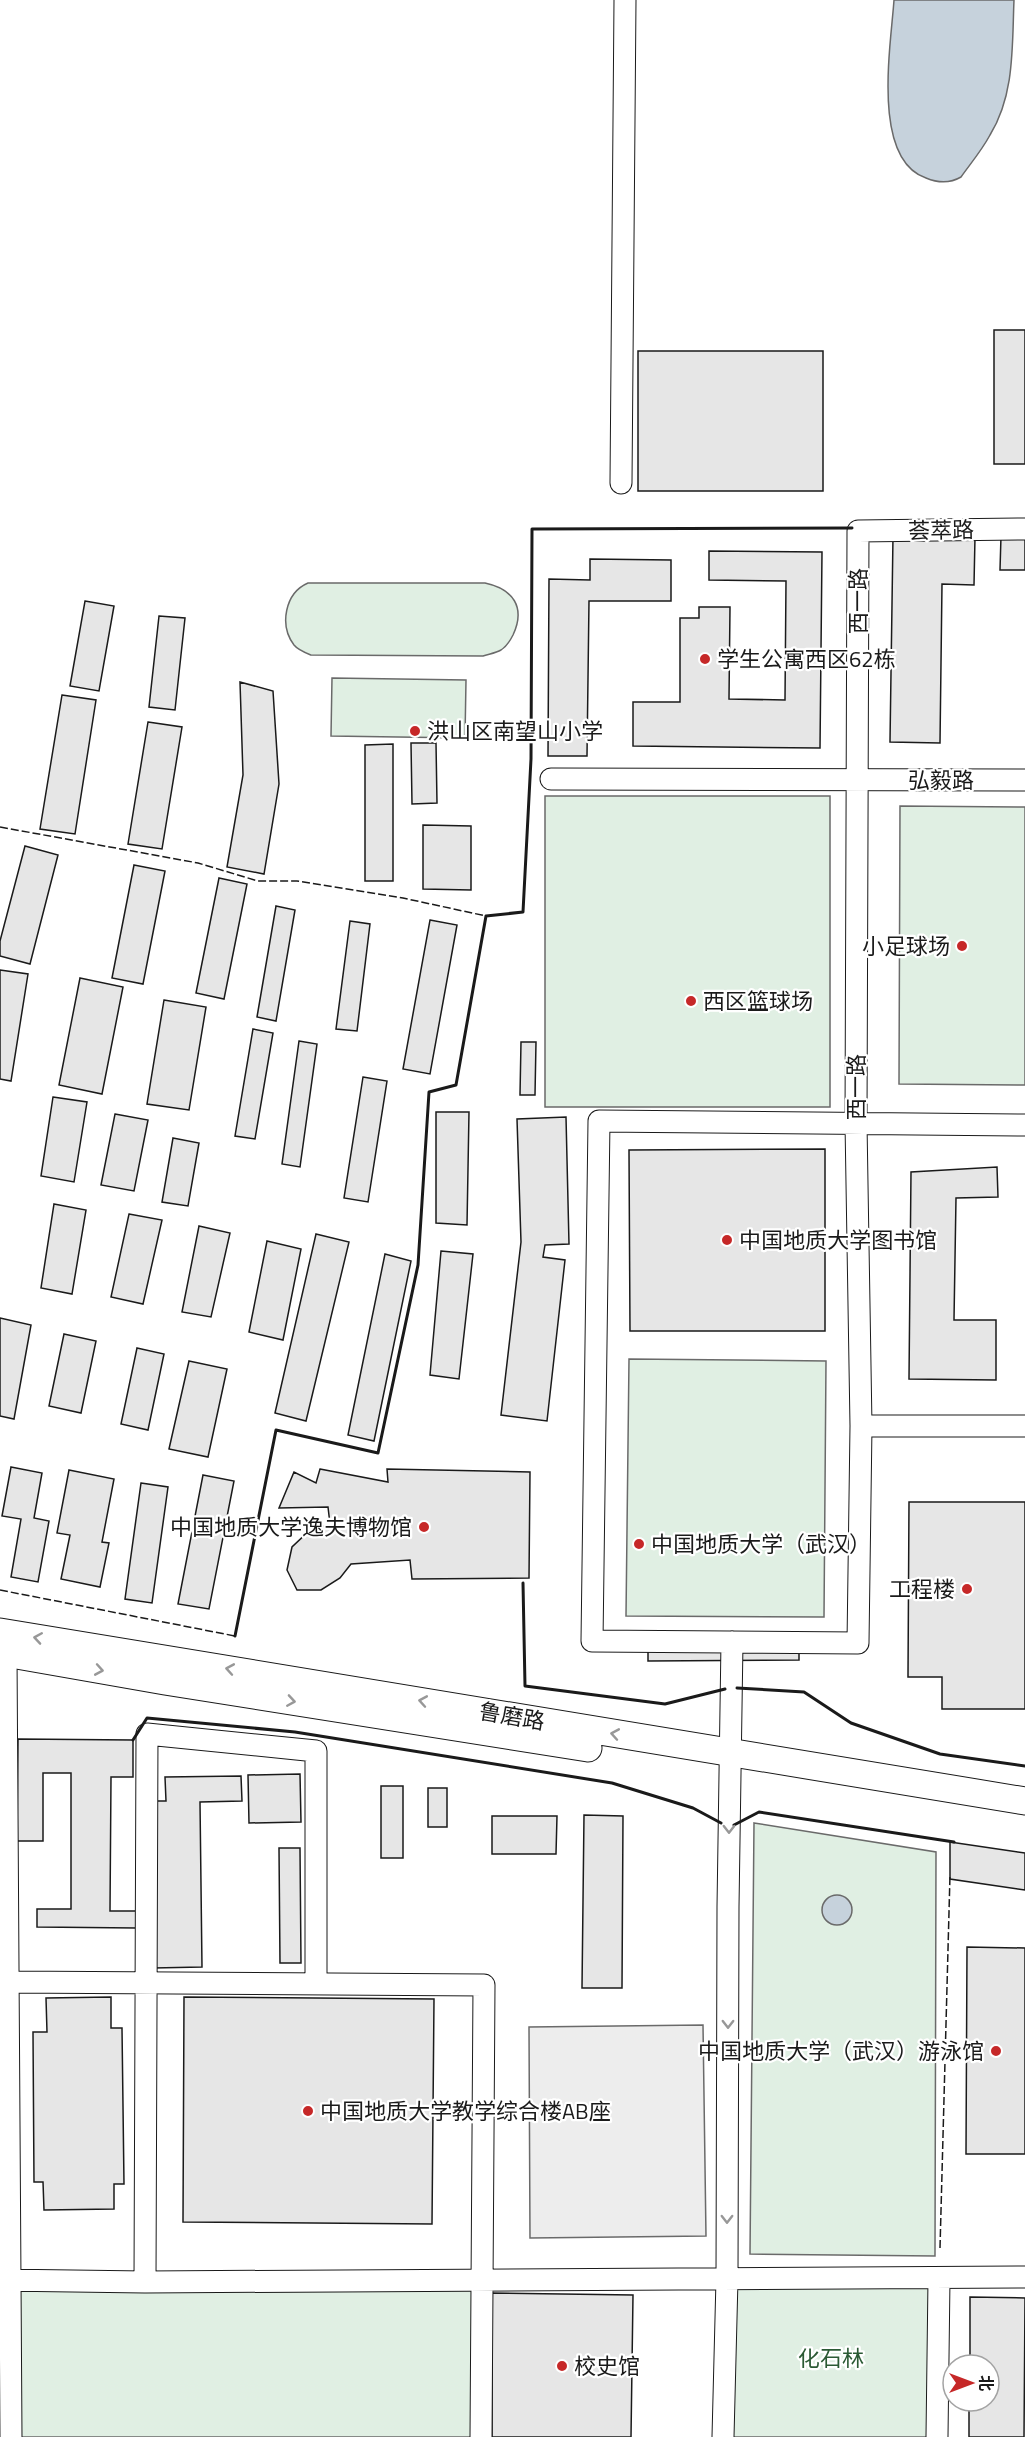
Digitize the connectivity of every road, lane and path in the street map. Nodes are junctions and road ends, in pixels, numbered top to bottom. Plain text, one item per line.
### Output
1 (626, 0) edge
2 (621, 483) dead end
3 (1025, 529) edge
4 (858, 531) joint
5 (551, 779) dead end
6 (857, 780) junction
7 (1025, 780) edge
8 (856, 1123) junction
9 (1025, 1125) edge
10 (861, 1426) junction
11 (1025, 1426) edge
12 (732, 1642) junction
13 (2, 1646) edge
14 (730, 1762) junction
15 (1025, 1801) edge
16 (1025, 1815) edge
17 (8, 1982) junction
18 (146, 1982) junction
19 (316, 1984) junction
20 (1025, 2277) edge
21 (727, 2279) junction
22 (939, 2279) junction
23 (5, 2280) edge
24 (482, 2280) junction
25 (145, 2282) junction
26 (10, 2437) edge
27 (481, 2437) edge
28 (723, 2437) edge
29 (937, 2437) edge

1 - 2 street
3 - 4 street, 荟萃路
4 - 6 street, 西一路
5 - 6 street, 弘毅路
6 - 7 street, 弘毅路
6 - 8 street, 西一路
8 - 9 street
8 - 10 street, 西一路
8 - 12 street
10 - 11 street
10 - 12 street, 西一路
12 - 14 street
13 - 14 main road, 鲁磨路
13 - 17 street
14 - 15 main road, 鲁磨路
14 - 16 main road, 鲁磨路
14 -> 21 street
17 - 18 street
17 - 23 street
18 - 19 street
18 - 19 street
18 - 25 street
19 - 24 street
20 - 22 street
21 - 22 street
21 - 24 street
21 - 28 street
22 - 29 street
23 - 25 street
23 - 26 street
24 - 25 street
24 - 27 street

